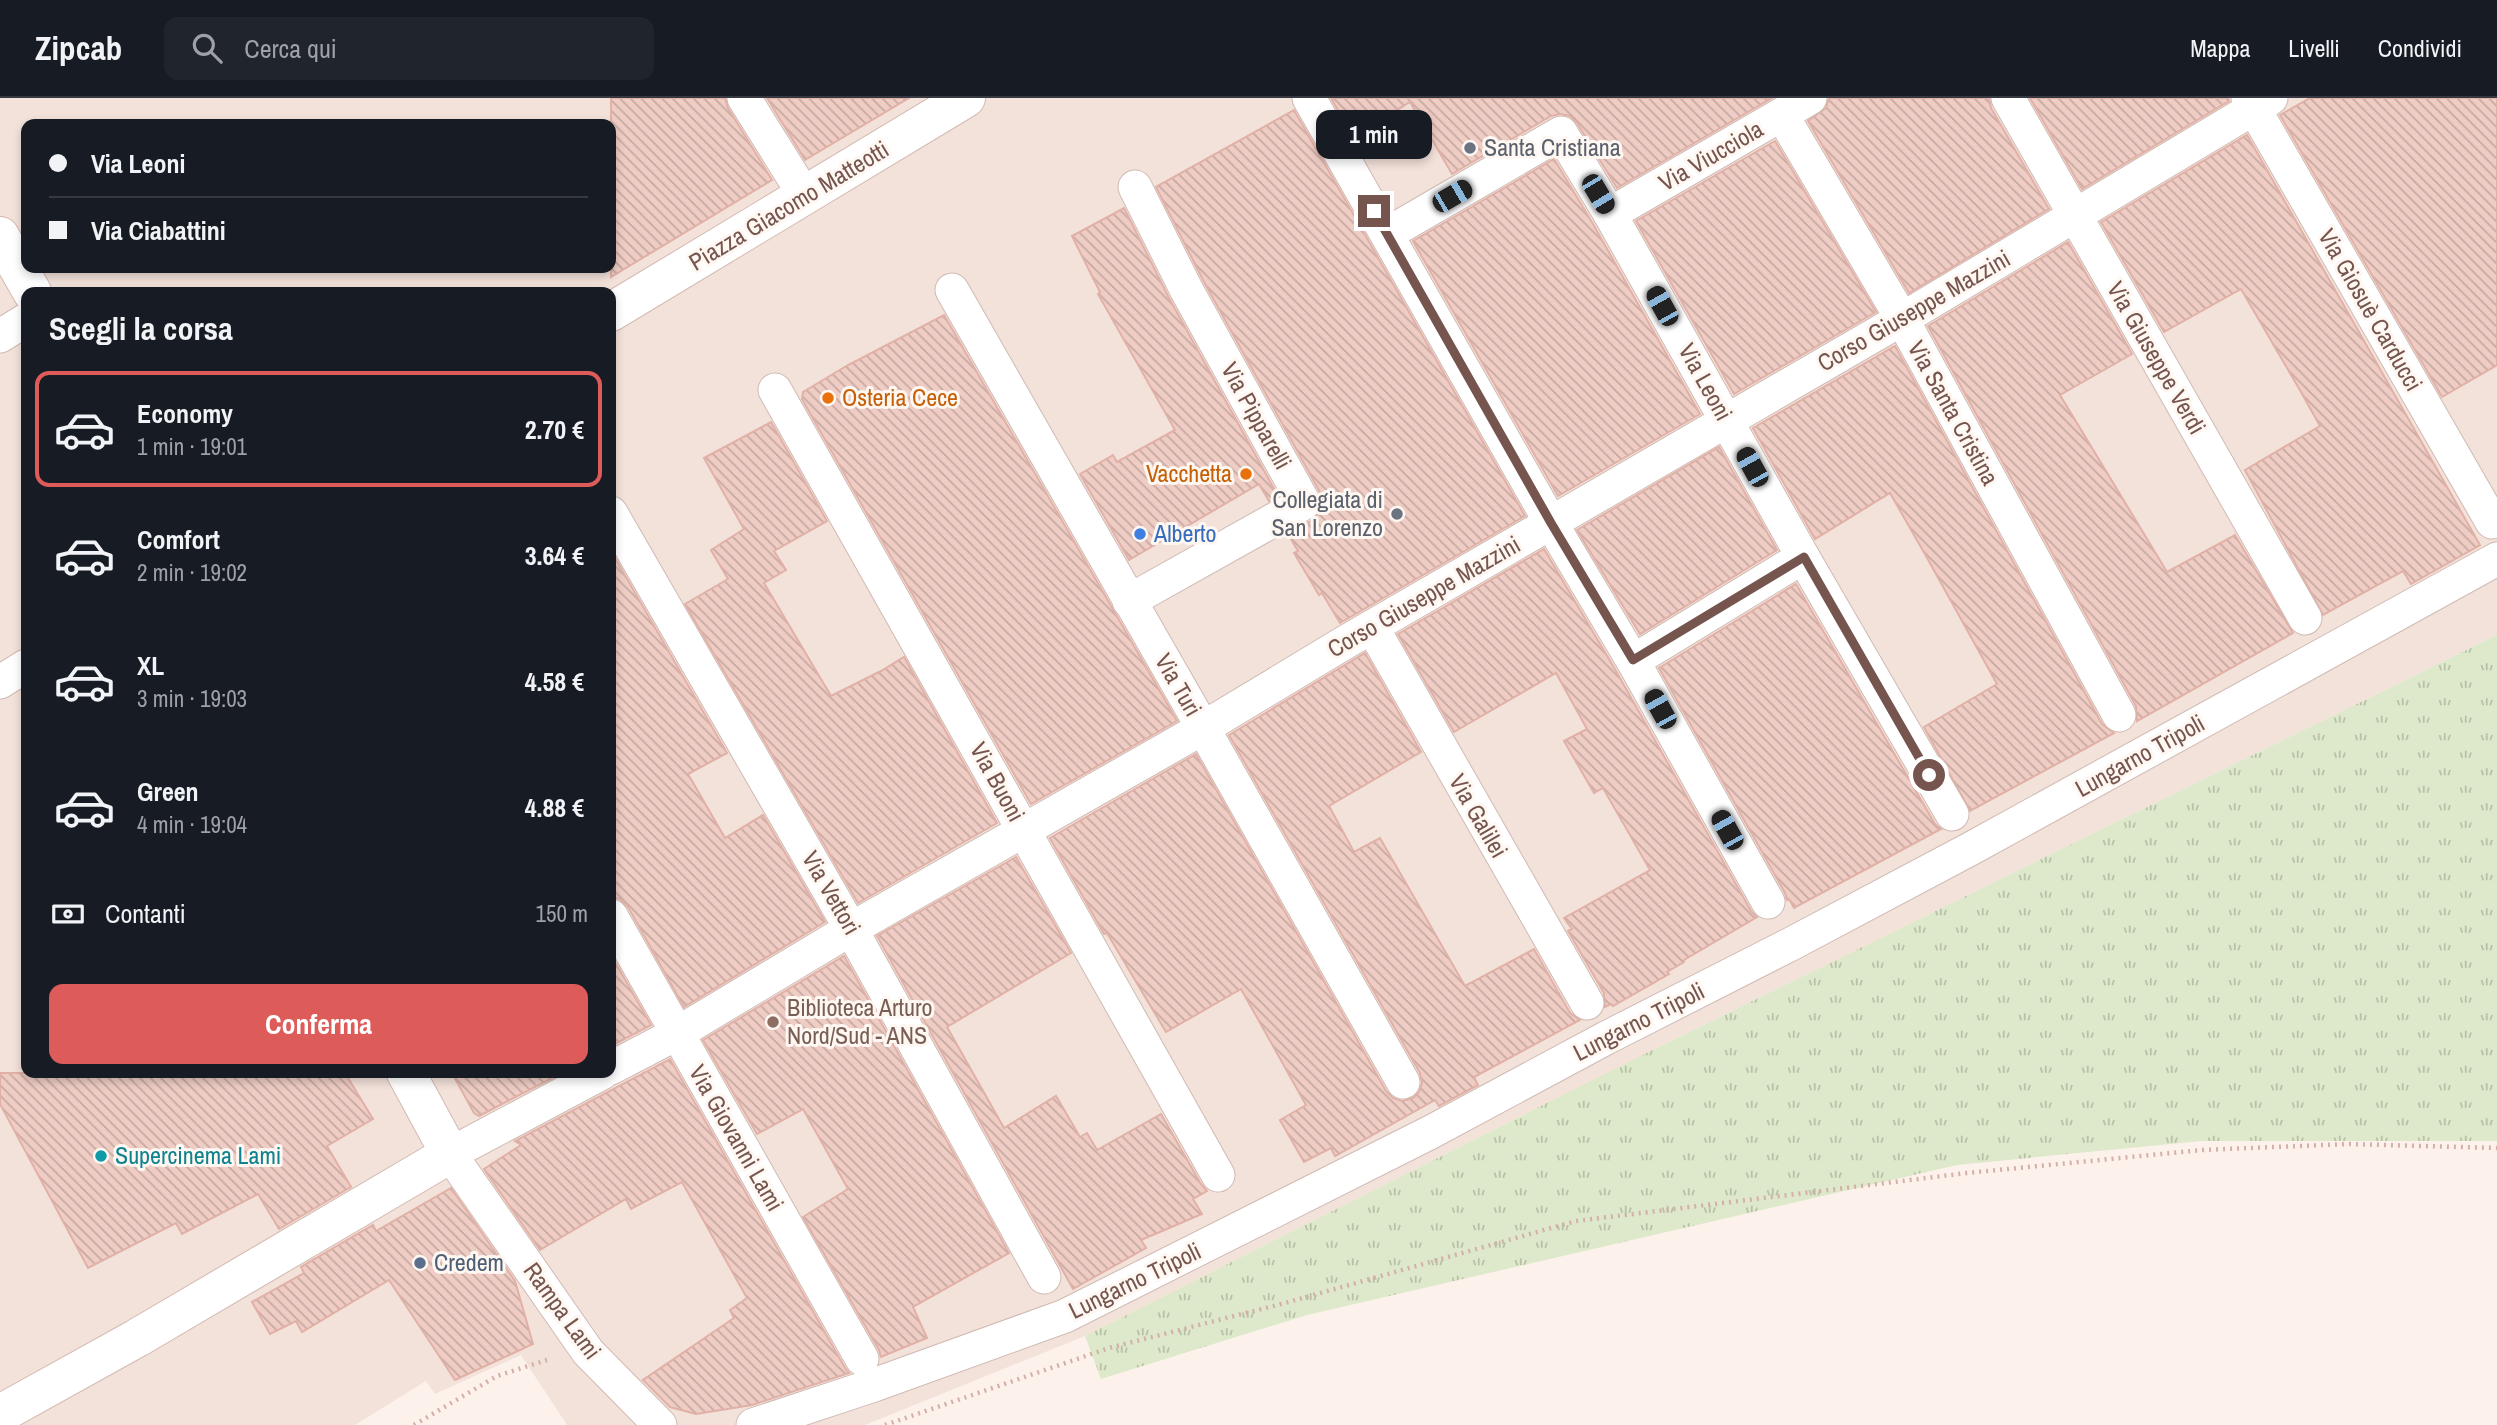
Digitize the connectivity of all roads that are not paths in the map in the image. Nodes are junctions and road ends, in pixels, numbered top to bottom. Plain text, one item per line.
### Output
1 (744, 98) edge
2 (966, 98) edge
3 (1309, 98) edge
4 (1811, 98) edge
5 (2008, 98) edge
6 (2257, 101) edge
7 (1782, 115) junction
8 (1135, 187) dead end
9 (805, 196) junction
10 (1610, 214) junction
11 (2077, 216) junction
12 (1387, 234) junction
13 (0, 236) edge
14 (21, 273) edge
15 (951, 290) dead end
16 (616, 310) edge
17 (1902, 319) junction
18 (21, 323) edge
19 (0, 336) edge
20 (775, 390) dead end
21 (1727, 421) junction
22 (616, 522) edge
23 (2492, 522) dead end
24 (1551, 523) junction
25 (1804, 557) junction
26 (2497, 559) edge
27 (1129, 601) junction
28 (2305, 618) dead end
29 (1372, 627) junction
30 (1633, 660) junction
31 (21, 669) edge
32 (0, 682) edge
33 (2119, 715) dead end
34 (1203, 728) junction
35 (1952, 814) dead end
36 (1025, 832) junction
37 (1768, 902) dead end
38 (616, 925) edge
39 (852, 929) junction
40 (1587, 1003) dead end
41 (676, 1034) junction
42 (616, 1065) edge
43 (410, 1078) edge
44 (594, 1078) edge
45 (1403, 1082) dead end
46 (450, 1154) junction
47 (1218, 1175) dead end
48 (1044, 1277) dead end
49 (862, 1359) dead end
50 (0, 1414) edge
51 (660, 1425) edge
52 (753, 1425) edge

1 - 9 street
2 - 9 street, Piazza Giacomo Matteotti
3 - 12 street
4 - 7 street, Via Viucciola
5 - 11 street, Via Giuseppe Verdi
6 - 11 street, Corso Giuseppe Mazzini
6 - 23 street, Via Giosuè Carducci
7 - 10 street, Via Viucciola
7 - 17 street, Via Santa Cristina
8 - 27 street, Via Pipparelli
9 - 16 street, Piazza Giacomo Matteotti
10 - 12 street, Via Leoni
10 - 21 street, Via Leoni
11 - 17 street, Corso Giuseppe Mazzini
11 - 28 street, Via Giuseppe Verdi
12 - 24 street
13 - 14 street
15 - 27 street, Via Turi
17 - 21 street, Corso Giuseppe Mazzini
17 - 33 street, Via Santa Cristina
18 - 19 street
20 - 36 street, Via Buoni
21 - 24 street, Corso Giuseppe Mazzini
21 - 25 street, Via Leoni
22 - 39 street, Via Vettori
24 - 29 street, Corso Giuseppe Mazzini
24 - 30 street
25 - 30 street
25 - 35 street, Via Leoni
26 - 52 street, Lungarno Tripoli
27 - 34 street, Via Turi
29 - 34 street, Corso Giuseppe Mazzini
29 - 40 street, Via Galilei
30 - 37 street
31 - 32 street
34 - 36 street, Corso Giuseppe Mazzini
34 - 45 street, Via Turi
36 - 39 street, Corso Giuseppe Mazzini
36 - 47 street, Via Buoni
38 - 41 street, Via Giovanni Lami
39 - 41 street, Corso Giuseppe Mazzini
39 - 48 street, Via Vettori
41 - 42 street, Corso Giuseppe Mazzini
41 - 49 street, Via Giovanni Lami
43 - 46 street
44 - 46 street
46 - 50 street
46 - 51 street, Rampa Lami

